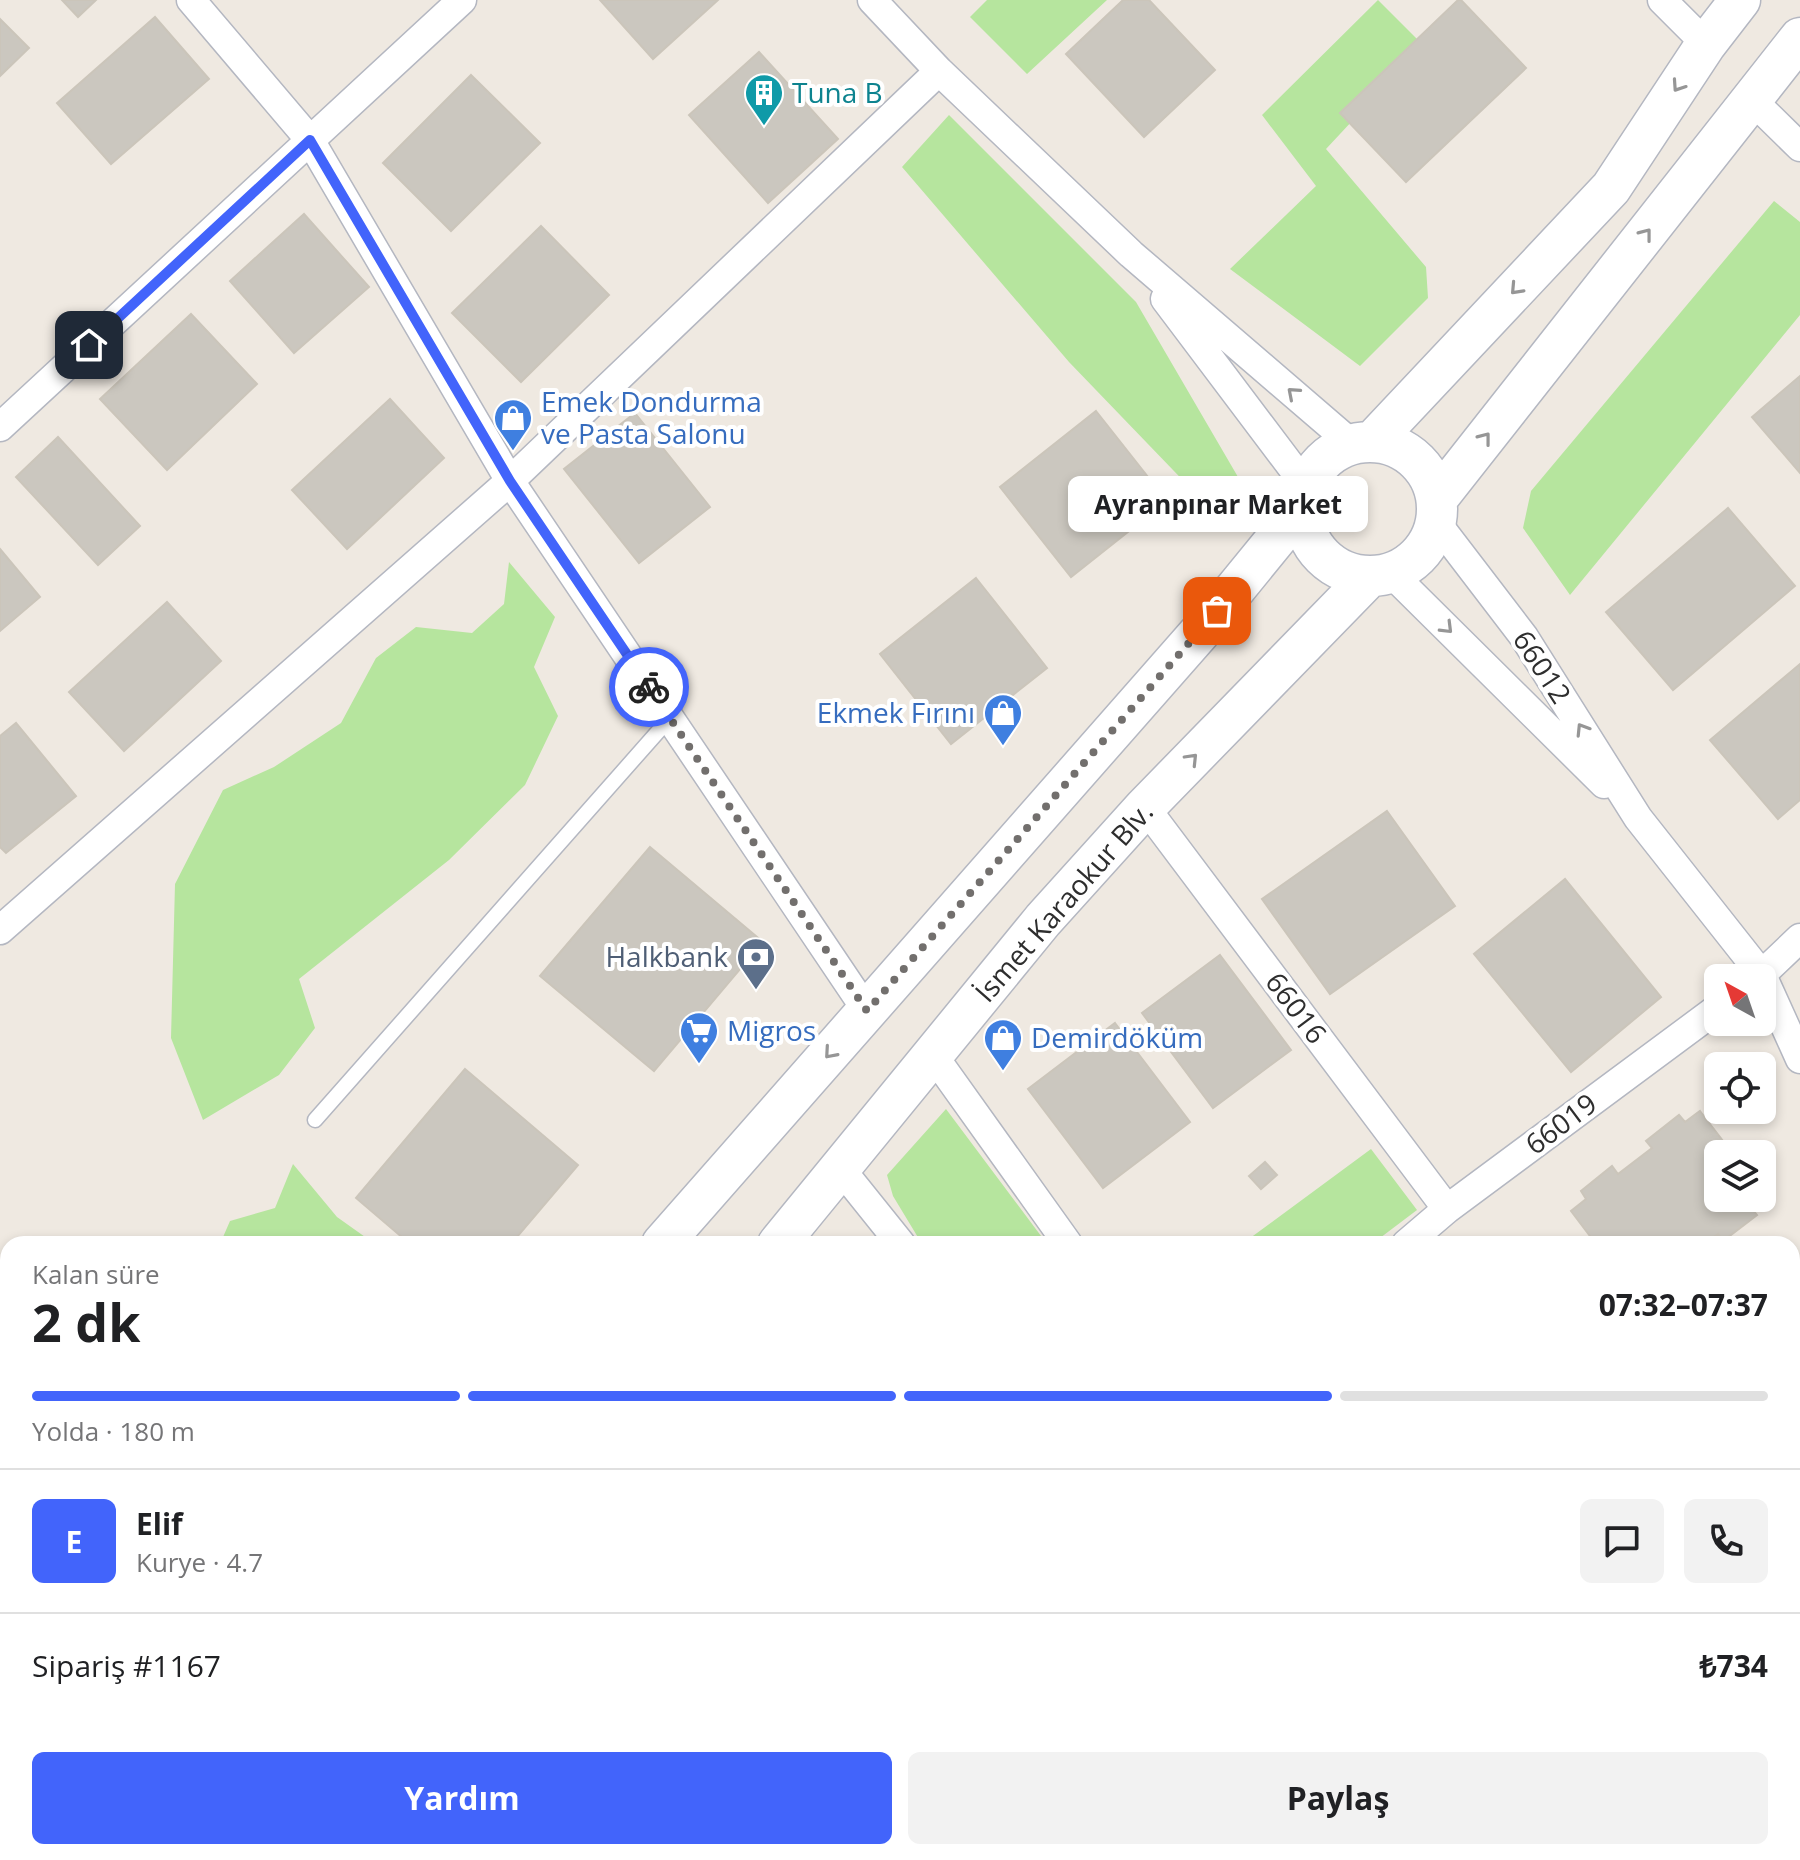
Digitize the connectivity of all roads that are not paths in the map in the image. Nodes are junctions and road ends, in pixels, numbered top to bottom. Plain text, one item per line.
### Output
1 (191, 0) edge
2 (462, 0) edge
3 (873, 0) edge
4 (1662, 0) edge
5 (1740, 0) edge
6 (1800, 38) edge
7 (1706, 44) junction
8 (939, 71) junction
9 (1752, 100) junction
10 (310, 140) junction
11 (1800, 147) edge
12 (1131, 254) junction
13 (0, 427) edge
14 (1363, 442) junction
15 (510, 481) junction
16 (1304, 496) junction
17 (1437, 511) junction
18 (1380, 575) junction
19 (670, 718) junction
20 (1145, 807) junction
21 (1638, 818) junction
22 (0, 930) edge
23 (1800, 938) edge
24 (1751, 964) edge
25 (1773, 964) edge
26 (1776, 1009) edge
27 (867, 1011) junction
28 (1704, 1018) edge
29 (933, 1055) junction
30 (1800, 1059) edge
31 (315, 1120) dead end
32 (840, 1168) junction
33 (1447, 1209) junction
34 (669, 1236) edge
35 (785, 1236) edge
36 (895, 1236) edge
37 (1062, 1236) edge
38 (1415, 1236) edge

1 - 10 street
2 - 10 street
3 - 8 street
4 - 7 street
5 - 7 main road
6 - 9 main road
7 -> 14 main road
8 - 12 street
8 - 15 street
9 - 11 street
17 -> 9 main road
10 - 13 street
10 - 15 street
14 -> 12 street
12 - 16 street
14 - 16 main road
14 - 17 main road
15 - 19 street
15 - 22 street
16 - 18 main road
16 - 27 main road
17 - 18 main road
21 -> 17 street, 66012
20 -> 18 main road, İsmet Karaokur Blv.
18 -> 21 street, 66012
19 - 27 street
19 - 31 lane
20 - 29 main road, İsmet Karaokur Blv.
20 - 33 street, 66016
21 - 24 street, 66012
23 - 25 street
26 - 30 street, 66012
27 -> 34 main road
28 - 33 street, 66019
29 - 32 main road, İsmet Karaokur Blv.
29 - 37 street
32 - 35 main road, İsmet Karaokur Blv.
32 - 36 street
33 - 38 street, 66019

